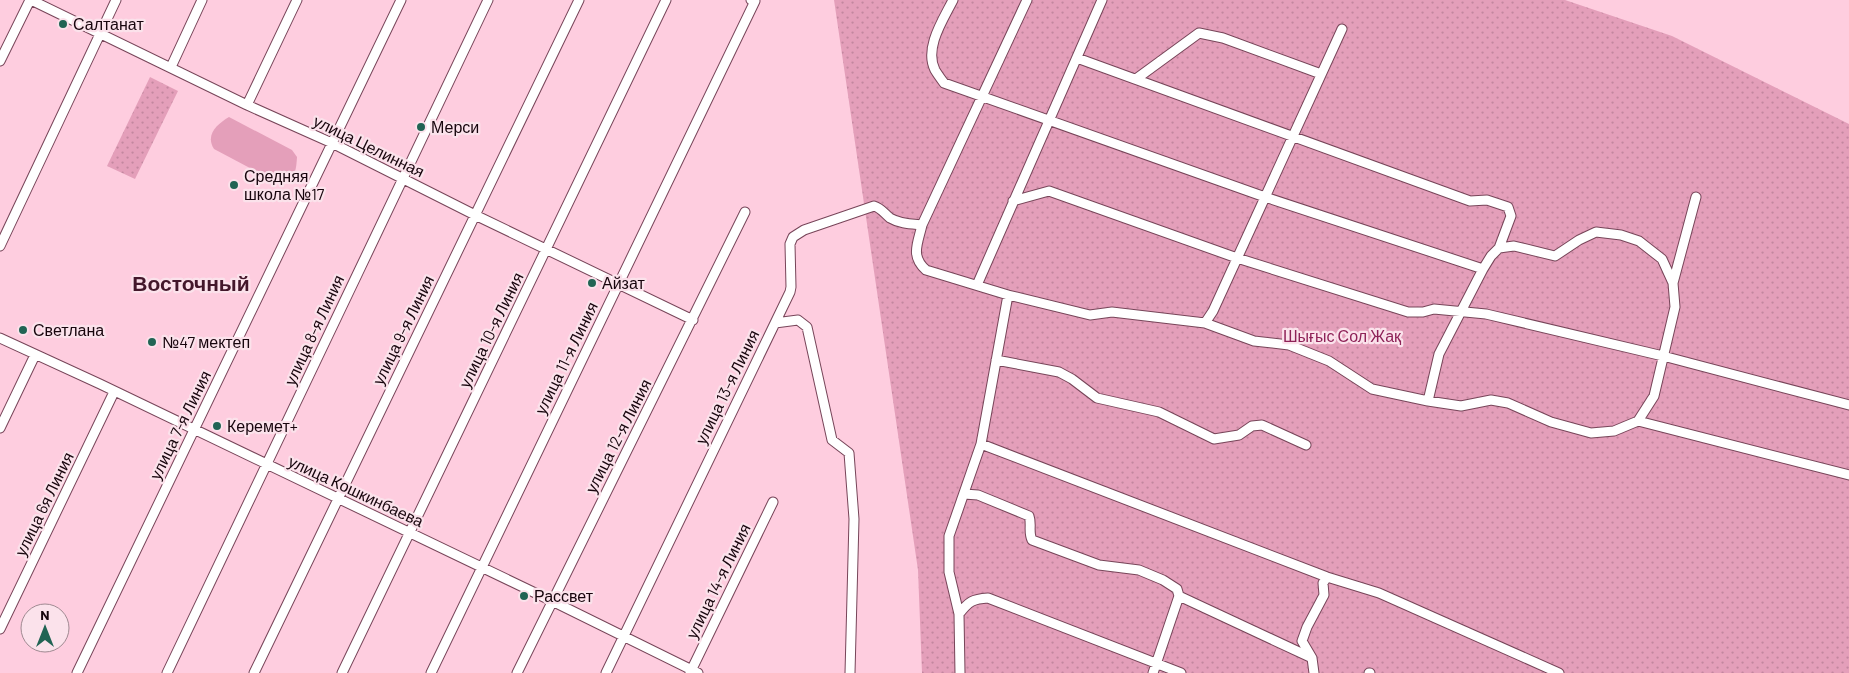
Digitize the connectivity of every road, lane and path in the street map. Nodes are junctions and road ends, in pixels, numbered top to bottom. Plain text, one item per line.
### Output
1 (30, 0) edge
2 (116, 0) edge
3 (202, 0) edge
4 (297, 0) edge
5 (401, 0) edge
6 (488, 0) edge
7 (579, 0) edge
8 (666, 0) edge
9 (953, 0) edge
10 (1028, 0) edge
11 (1102, 0) edge
12 (753, 1) edge
13 (1342, 29) dead end
14 (100, 34) junction
15 (1077, 58) junction
16 (0, 61) edge
17 (171, 67) junction
18 (1322, 74) junction
19 (1136, 79) junction
20 (983, 96) junction
21 (247, 105) junction
22 (1049, 121) junction
23 (1293, 135) junction
24 (332, 143) junction
25 (402, 179) junction
26 (1265, 197) junction
27 (1696, 197) dead end
28 (1013, 201) junction
29 (745, 212) dead end
30 (475, 215) junction
31 (922, 226) junction
32 (0, 246) edge
33 (1499, 248) junction
34 (547, 249) junction
35 (1237, 258) junction
36 (1483, 269) junction
37 (619, 283) junction
38 (1673, 283) junction
39 (977, 285) junction
40 (1008, 295) junction
41 (1460, 312) junction
42 (693, 320) junction
43 (775, 323) junction
44 (1205, 323) junction
45 (0, 338) edge
46 (36, 355) junction
47 (1663, 356) junction
48 (996, 360) junction
49 (114, 392) junction
50 (1428, 401) junction
51 (1849, 405) edge
52 (1638, 421) junction
53 (0, 428) edge
54 (194, 430) junction
55 (981, 444) junction
56 (1306, 445) dead end
57 (268, 466) junction
58 (1849, 475) edge
59 (964, 494) junction
60 (338, 499) junction
61 (773, 502) dead end
62 (409, 533) junction
63 (482, 568) junction
64 (1327, 577) junction
65 (1179, 596) junction
66 (552, 601) junction
67 (959, 614) junction
68 (0, 629) edge
69 (623, 637) junction
70 (1312, 658) junction
71 (1156, 663) junction
72 (1545, 670) edge
73 (693, 672) edge
74 (77, 673) edge
75 (167, 673) edge
76 (254, 673) edge
77 (342, 673) edge
78 (431, 673) edge
79 (517, 673) edge
80 (606, 673) edge
81 (850, 673) edge
82 (960, 673) edge
83 (1153, 673) edge
84 (1181, 673) edge
85 (1314, 673) edge
86 (1559, 673) edge

1 - 14 street, улица Целинная
1 - 16 street
2 - 14 street
3 - 17 street
4 - 21 street
5 - 24 street, улица 7-я Линия
6 - 25 street, улица 8-я Линия
7 - 30 street, улица 9-я Линия
8 - 34 street, улица 10-я Линия
9 - 20 street
10 - 20 street
11 - 15 street
12 - 37 street, улица 11-я Линия
13 - 18 street
14 - 17 street, улица Целинная
14 - 32 street
15 - 19 street
15 - 22 street
17 - 21 street, улица Целинная
18 - 19 street
18 - 23 street
19 - 23 street
20 - 22 street
20 - 31 street
21 - 24 street, улица Целинная
22 - 26 street
22 - 28 street
23 - 26 street
23 - 33 street
24 - 25 street, улица Целинная
24 - 54 street, улица 7-я Линия
25 - 30 street, улица Целинная
25 - 57 street, улица 8-я Линия
26 - 35 street
26 - 36 street
27 - 38 street
28 - 35 street
28 - 39 street
29 - 42 street, улица 12-я Линия
30 - 34 street, улица Целинная
30 - 60 street, улица 9-я Линия
31 - 39 street
31 - 43 street, улица 13-я Линия
33 - 36 street
33 - 38 street
34 - 37 street, улица Целинная
34 - 62 street, улица 10-я Линия
35 - 41 street
35 - 44 street
36 - 41 street
37 - 42 street, улица Целинная
37 - 63 street, улица 11-я Линия
38 - 47 street
39 - 40 street
40 - 44 street
40 - 48 street
41 - 47 street
41 - 50 street
42 - 66 street, улица 12-я Линия
43 - 69 street, улица 13-я Линия
43 - 81 street
44 - 50 street
45 - 46 street, улица Кошкинбаева
46 - 49 street, улица Кошкинбаева
46 - 53 street
47 - 51 street
47 - 52 street
48 - 55 street
48 - 56 street
49 - 54 street, улица Кошкинбаева
49 - 68 street, улица 6я Линия
50 - 52 street
52 - 58 street
54 - 57 street, улица Кошкинбаева
54 - 74 street, улица 7-я Линия
55 - 59 street
55 - 64 street
57 - 60 street, улица Кошкинбаева
57 - 75 street, улица 8-я Линия
59 - 65 street
59 - 67 street
60 - 62 street, улица Кошкинбаева
60 - 76 street, улица 9-я Линия
61 - 73 street, улица 14-я Линия
62 - 63 street, улица Кошкинбаева
62 - 77 street, улица 10-я Линия
63 - 66 street, улица Кошкинбаева
63 - 78 street, улица 11-я Линия
64 - 70 street
64 - 72 street
65 - 70 street
65 - 71 street
66 - 69 street, улица Кошкинбаева
66 - 79 street, улица 12-я Линия
67 - 71 street
67 - 82 street
69 - 73 street, улица Кошкинбаева
69 - 80 street, улица 13-я Линия
70 - 85 street
71 - 83 street
71 - 84 street
72 - 86 street

